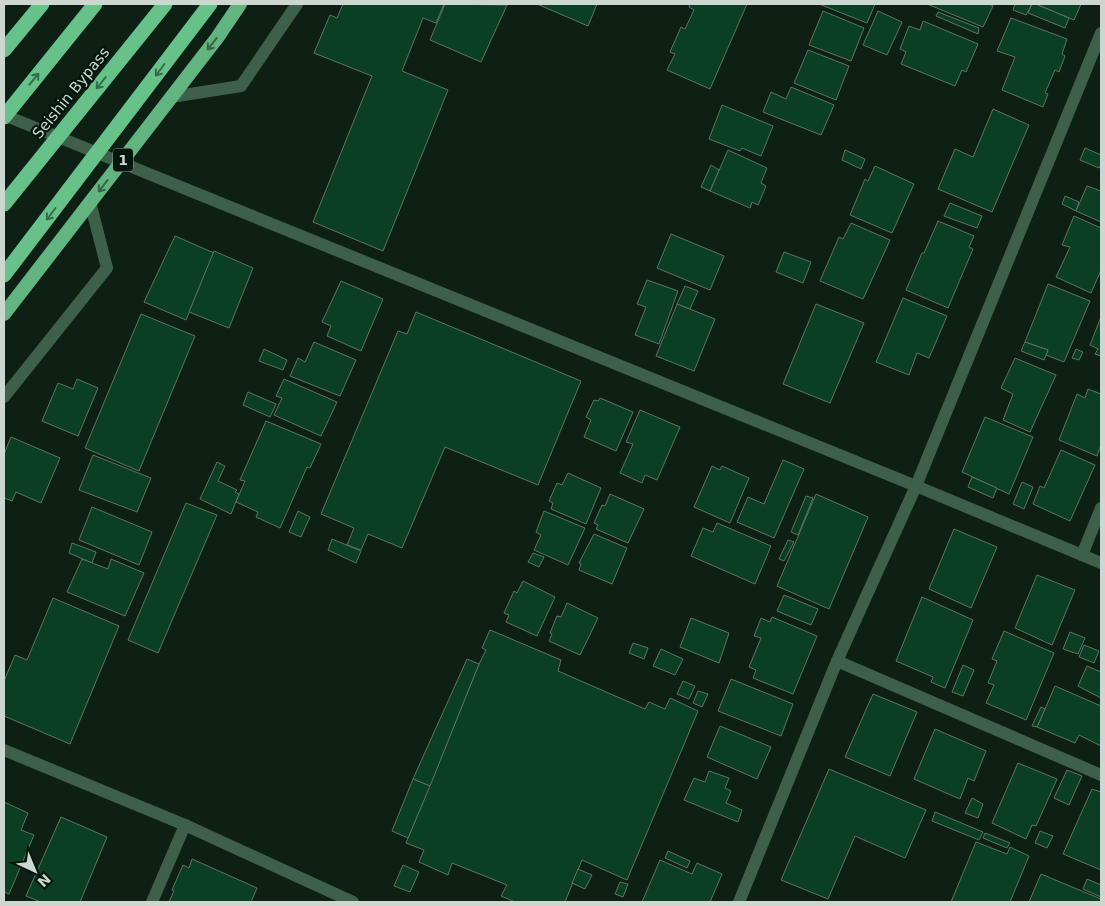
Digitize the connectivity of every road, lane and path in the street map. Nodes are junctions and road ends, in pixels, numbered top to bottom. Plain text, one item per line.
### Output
1 (42, 4) edge
2 (95, 4) edge
3 (165, 4) edge
4 (210, 4) edge
5 (240, 4) edge
6 (298, 4) edge
7 (1101, 33) edge
8 (4, 50) edge
9 (171, 96) junction
10 (4, 116) edge
11 (120, 164) junction
12 (90, 202) junction
13 (4, 204) edge
14 (4, 275) edge
15 (4, 314) edge
16 (4, 397) edge
17 (916, 486) junction
18 (1101, 508) edge
19 (1082, 555) junction
20 (1101, 563) edge
21 (837, 661) junction
22 (4, 750) edge
23 (1101, 774) edge
24 (185, 825) junction
25 (152, 902) edge
26 (353, 902) edge
27 (739, 902) edge

1 - 8 highway
10 -> 2 highway, bridge
3 -> 13 highway, Seishin Bypass, bridge
4 -> 14 highway, 1, bridge
5 -> 9 highway, 1
6 - 9 street
7 - 17 street
9 - 11 highway, 1
10 - 11 street
11 -> 12 highway, 1
11 - 17 street
12 - 15 highway, 1
12 - 16 street
17 - 19 street
17 - 21 street
18 - 19 street
19 - 20 street
21 - 23 street
21 - 27 street
22 - 24 street
24 - 25 street
24 - 26 street

